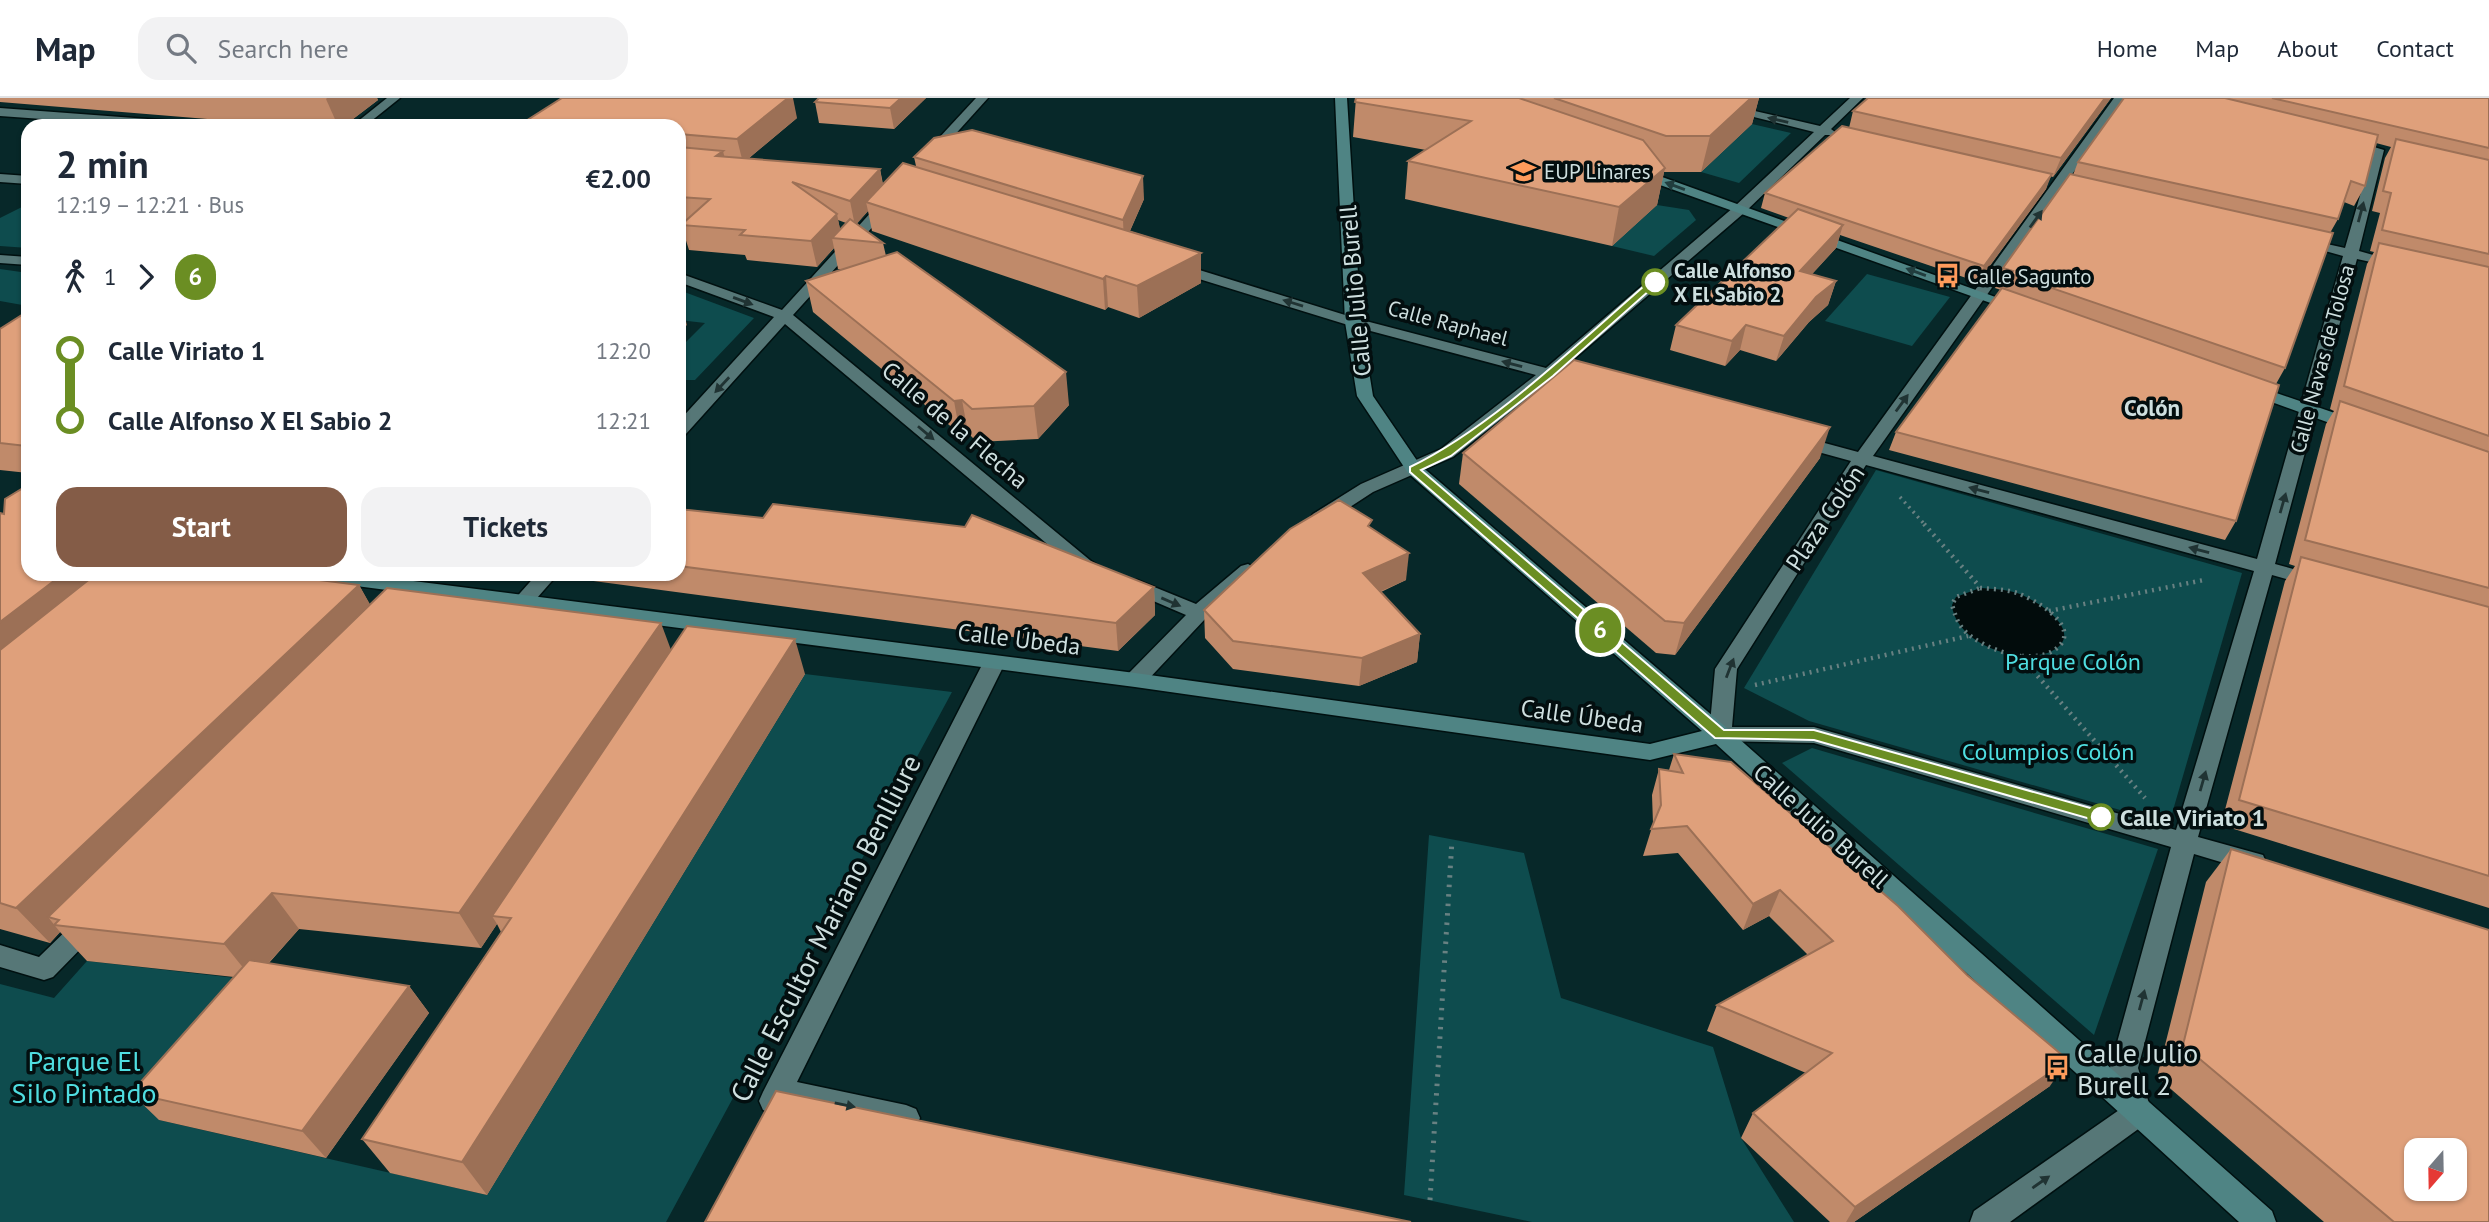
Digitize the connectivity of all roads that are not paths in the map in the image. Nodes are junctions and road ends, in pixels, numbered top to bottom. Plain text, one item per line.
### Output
1 (394, 98) edge
2 (982, 98) edge
3 (1340, 98) edge
4 (1683, 98) edge
5 (1857, 98) edge
6 (2120, 98) edge
7 (0, 112) edge
8 (94, 119) edge
9 (367, 119) edge
10 (1821, 130) junction
11 (1847, 136) edge
12 (2377, 150) edge
13 (922, 164) edge
14 (1623, 168) edge
15 (0, 178) edge
16 (21, 180) edge
17 (896, 194) edge
18 (1739, 209) junction
19 (2284, 238) edge
20 (2350, 253) junction
21 (0, 259) edge
22 (21, 260) edge
23 (1156, 261) edge
24 (2413, 268) edge
25 (686, 280) edge
26 (1981, 295) junction
27 (2034, 314) edge
28 (785, 316) junction
29 (1353, 322) junction
30 (1549, 373) junction
31 (2231, 383) edge
32 (1601, 387) edge
33 (2310, 410) junction
34 (686, 423) edge
35 (2374, 433) edge
36 (1784, 437) edge
37 (1862, 458) junction
38 (1414, 469) junction
39 (1308, 525) edge
40 (1264, 556) edge
41 (2264, 568) junction
42 (364, 581) edge
43 (542, 581) edge
44 (2330, 586) edge
45 (425, 589) junction
46 (523, 601) junction
47 (406, 608) edge
48 (1199, 613) junction
49 (708, 628) junction
50 (693, 651) edge
51 (994, 663) junction
52 (1135, 680) junction
53 (1720, 735) junction
54 (2185, 841) junction
55 (2278, 870) edge
56 (103, 910) edge
57 (0, 956) edge
58 (778, 1091) junction
59 (2138, 1113) junction
60 (927, 1122) edge
61 (760, 1127) edge
62 (1985, 1222) edge
63 (2261, 1222) edge

1 - 9 street
2 - 13 street
3 - 29 street, Calle Julio Burell
10 -> 4 street
5 - 10 street
26 -> 6 street
7 - 8 street
10 - 11 street
10 - 18 street
20 -> 12 street, Calle Navas de Tolosa
18 -> 14 street
15 - 16 street
17 - 28 street
26 -> 18 street
18 - 30 street
19 - 20 street
20 - 24 street
20 - 33 street, Calle Navas de Tolosa
21 - 22 street
29 -> 23 street, Calle Raphael
25 -> 28 street, Calle de la Flecha
26 - 27 street
37 -> 26 street
28 -> 34 street
28 -> 48 street, Calle de la Flecha
30 -> 29 street, Calle Raphael
29 - 38 street, Calle Julio Burell
30 - 32 street, Calle Raphael
30 - 38 street
31 - 33 street
33 - 35 street
41 -> 33 street, Calle Navas de Tolosa
36 - 37 street
41 -> 37 street, Plaza Colón
53 -> 37 street, Plaza Colón
38 - 39 street
38 - 53 street, Calle Julio Burell
40 - 48 street
41 - 44 street
54 -> 41 street
42 - 45 street, Calle Úbeda
43 - 46 street
45 - 46 street, Calle Úbeda
45 - 47 street
46 - 49 street, Calle Úbeda
48 - 52 street
49 - 50 street
49 - 51 street, Calle Úbeda
51 - 52 street, Calle Úbeda
51 - 58 street, Calle Escultor Mariano Benlliure
52 - 53 street, Calle Úbeda
53 - 54 street
53 - 59 street, Calle Julio Burell
54 - 55 street
59 -> 54 street
56 - 57 street
58 -> 60 street
58 - 61 street, Calle Escultor Mariano Benlliure
62 -> 59 street
59 - 63 street, Calle Julio Burell

